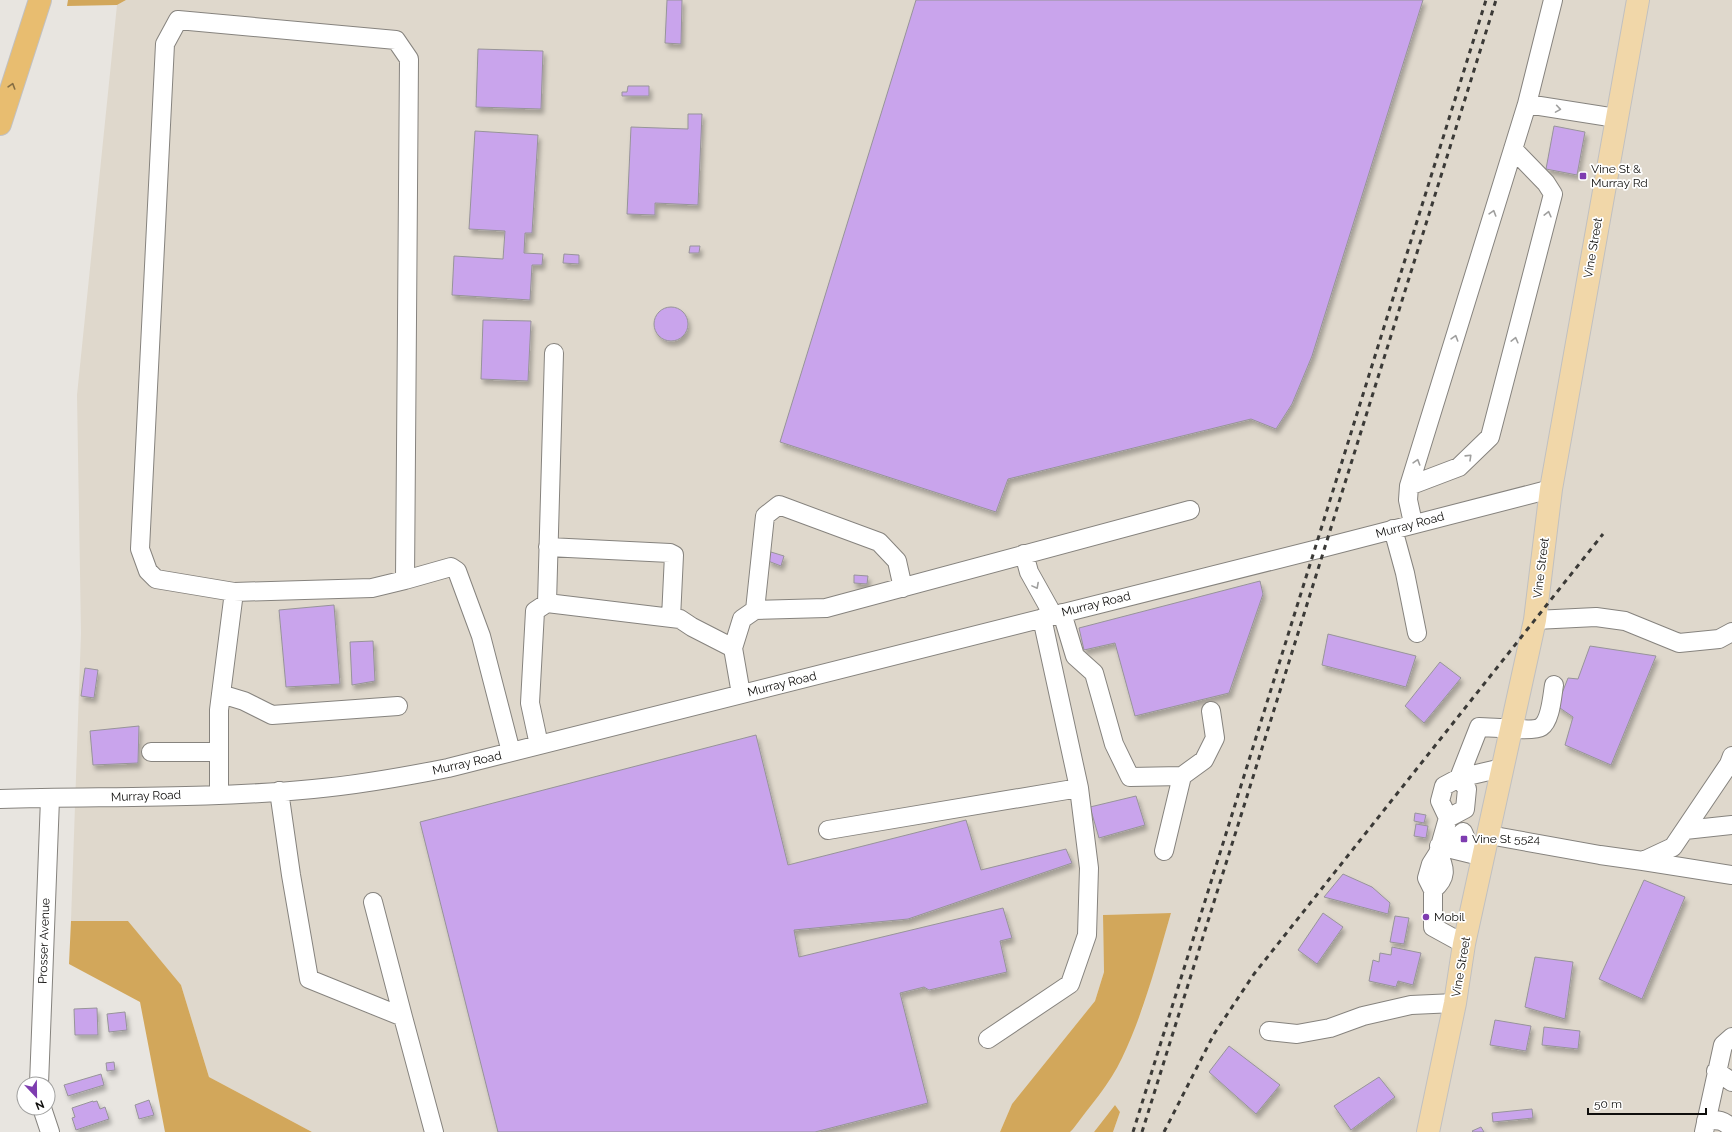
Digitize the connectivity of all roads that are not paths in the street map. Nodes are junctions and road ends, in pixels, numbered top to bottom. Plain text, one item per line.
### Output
1 (40, 0) edge
2 (1553, 0) edge
3 (1638, 0) edge
4 (1527, 104) junction
5 (1616, 118) junction
6 (0, 124) edge
7 (1513, 149) junction
8 (554, 352) dead end
9 (1409, 486) junction
10 (1551, 488) junction
11 (1190, 510) dead end
12 (1413, 523) junction
13 (1393, 529) junction
14 (548, 547) junction
15 (1024, 554) junction
16 (405, 580) junction
17 (903, 588) junction
18 (234, 592) junction
19 (547, 603) junction
20 (755, 610) junction
21 (1052, 615) junction
22 (671, 618) junction
23 (1536, 620) junction
24 (1732, 632) edge
25 (1417, 633) dead end
26 (733, 648) junction
27 (1554, 685) dead end
28 (221, 694) junction
29 (740, 694) junction
30 (398, 706) dead end
31 (1211, 711) dead end
32 (1511, 728) junction
33 (539, 745) junction
34 (151, 752) dead end
35 (219, 752) junction
36 (511, 752) junction
37 (1732, 756) edge
38 (1502, 768) junction
39 (1182, 776) junction
40 (1459, 778) junction
41 (1079, 788) junction
42 (279, 791) junction
43 (219, 794) junction
44 (0, 799) edge
45 (50, 799) junction
46 (1465, 809) junction
47 (1448, 818) junction
48 (1732, 825) edge
49 (828, 830) dead end
50 (1685, 830) junction
51 (1489, 835) junction
52 (1164, 852) dead end
53 (1456, 852) junction
54 (1642, 861) junction
55 (1732, 875) edge
56 (373, 902) dead end
57 (1464, 944) junction
58 (1455, 1003) junction
59 (403, 1017) junction
60 (1269, 1031) dead end
61 (1732, 1036) edge
62 (988, 1039) dead end
63 (1716, 1071) junction
64 (39, 1076) edge
65 (1732, 1082) edge
66 (45, 1116) edge
67 (1705, 1126) edge
68 (1732, 1128) edge
69 (50, 1132) edge
70 (434, 1132) edge
71 (1428, 1132) edge
72 (1731, 1132) edge

6 -> 1 highway
2 - 4 street
3 - 5 main road, Vine Street
4 -> 5 street
4 - 7 street
5 - 10 main road, Vine Street
9 -> 7 street
9 -> 7 street
8 - 14 street
9 - 12 street
10 - 12 street, Murray Road
10 - 23 main road, Vine Street
11 - 15 street
12 - 13 street, Murray Road
13 - 21 street, Murray Road
13 - 25 street
14 - 19 street
14 - 22 street
15 - 17 street
15 -> 21 street
16 - 18 street
16 - 18 street
16 - 36 street
17 - 20 street
17 - 20 street
18 - 28 street
19 - 22 street
19 - 33 street
20 - 26 street
21 - 29 street, Murray Road
21 - 39 street
21 - 41 street
22 - 26 street
23 - 24 street
23 - 32 main road, Vine Street
26 - 29 street
27 - 32 street
28 - 30 street
28 - 35 street
29 - 33 street, Murray Road
31 - 39 street
32 - 38 main road, Vine Street
32 - 40 street
33 - 36 street, Murray Road
34 - 35 street
35 - 43 street
36 - 42 street, Murray Road
37 - 50 street
38 - 40 street
38 - 51 main road, Vine Street
39 - 52 street
40 - 46 street
40 - 47 street
41 - 49 street
41 - 62 street
42 - 43 street, Murray Road
42 - 59 street
43 - 45 street, Murray Road
44 - 45 street, Murray Road
45 - 64 street, Prosser Avenue
46 - 47 street
46 - 53 street
47 - 53 street
48 - 50 street
50 - 54 street
51 - 53 main road, Vine Street
51 - 54 street
53 - 57 main road, Vine Street
53 - 57 street
54 - 55 street
56 - 59 street
57 - 58 main road, Vine Street
58 - 60 street
58 - 71 main road, Vine Street
59 - 70 street
61 - 63 street
63 - 65 street
63 - 67 street
66 - 69 street
67 - 68 street
68 - 72 street

